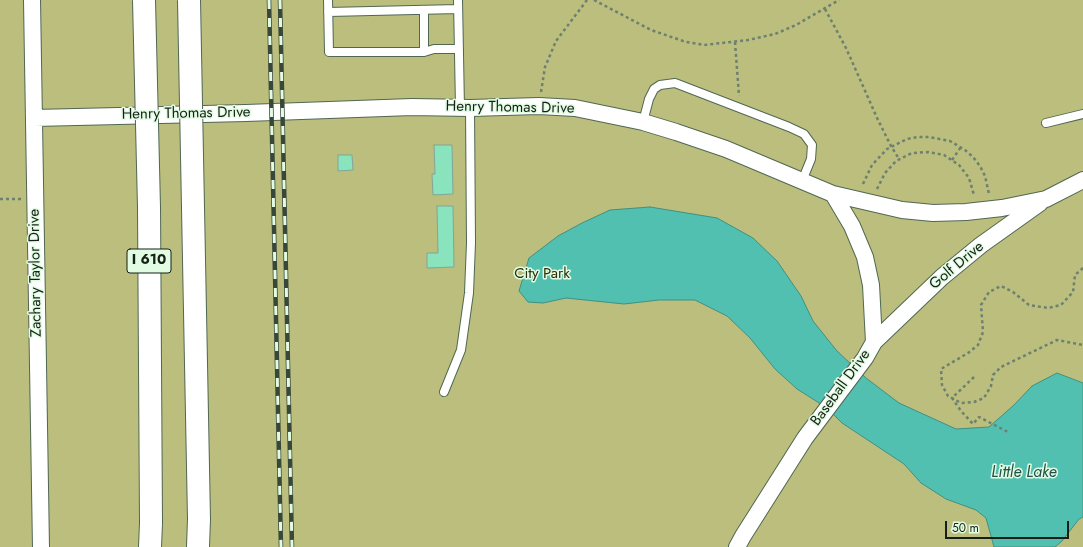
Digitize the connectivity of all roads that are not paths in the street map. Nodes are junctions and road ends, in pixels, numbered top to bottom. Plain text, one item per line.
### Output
1 (32, 0) edge
2 (144, 0) edge
3 (189, 0) edge
4 (328, 0) edge
5 (458, 4) edge
6 (424, 10) junction
7 (328, 12) junction
8 (459, 49) junction
9 (424, 52) junction
10 (465, 108) junction
11 (1083, 114) edge
12 (34, 118) junction
13 (643, 122) junction
14 (1046, 124) dead end
15 (1083, 180) edge
16 (802, 181) junction
17 (833, 194) junction
18 (1046, 199) junction
19 (874, 342) junction
20 (444, 392) dead end
21 (41, 547) edge
22 (150, 547) edge
23 (198, 547) edge
24 (737, 547) edge

1 - 12 street, Zachary Taylor Drive
2 - 22 highway, I 610, bridge
3 - 23 highway, bridge
4 - 7 lane
5 - 6 lane
5 - 8 lane
6 - 7 lane
6 - 9 lane
7 - 9 lane
8 - 9 lane
8 - 10 lane
10 - 12 street, Henry Thomas Drive
10 - 13 street, Henry Thomas Drive
10 - 20 lane
11 - 14 lane
12 - 21 street, Zachary Taylor Drive
13 - 16 street, Henry Thomas Drive
13 - 16 lane
15 - 18 street, Henry Thomas Drive
16 - 17 street, Henry Thomas Drive
17 - 18 street, Henry Thomas Drive
17 - 19 street, Baseball Drive
18 - 19 street, Golf Drive
19 - 24 street, Baseball Drive

